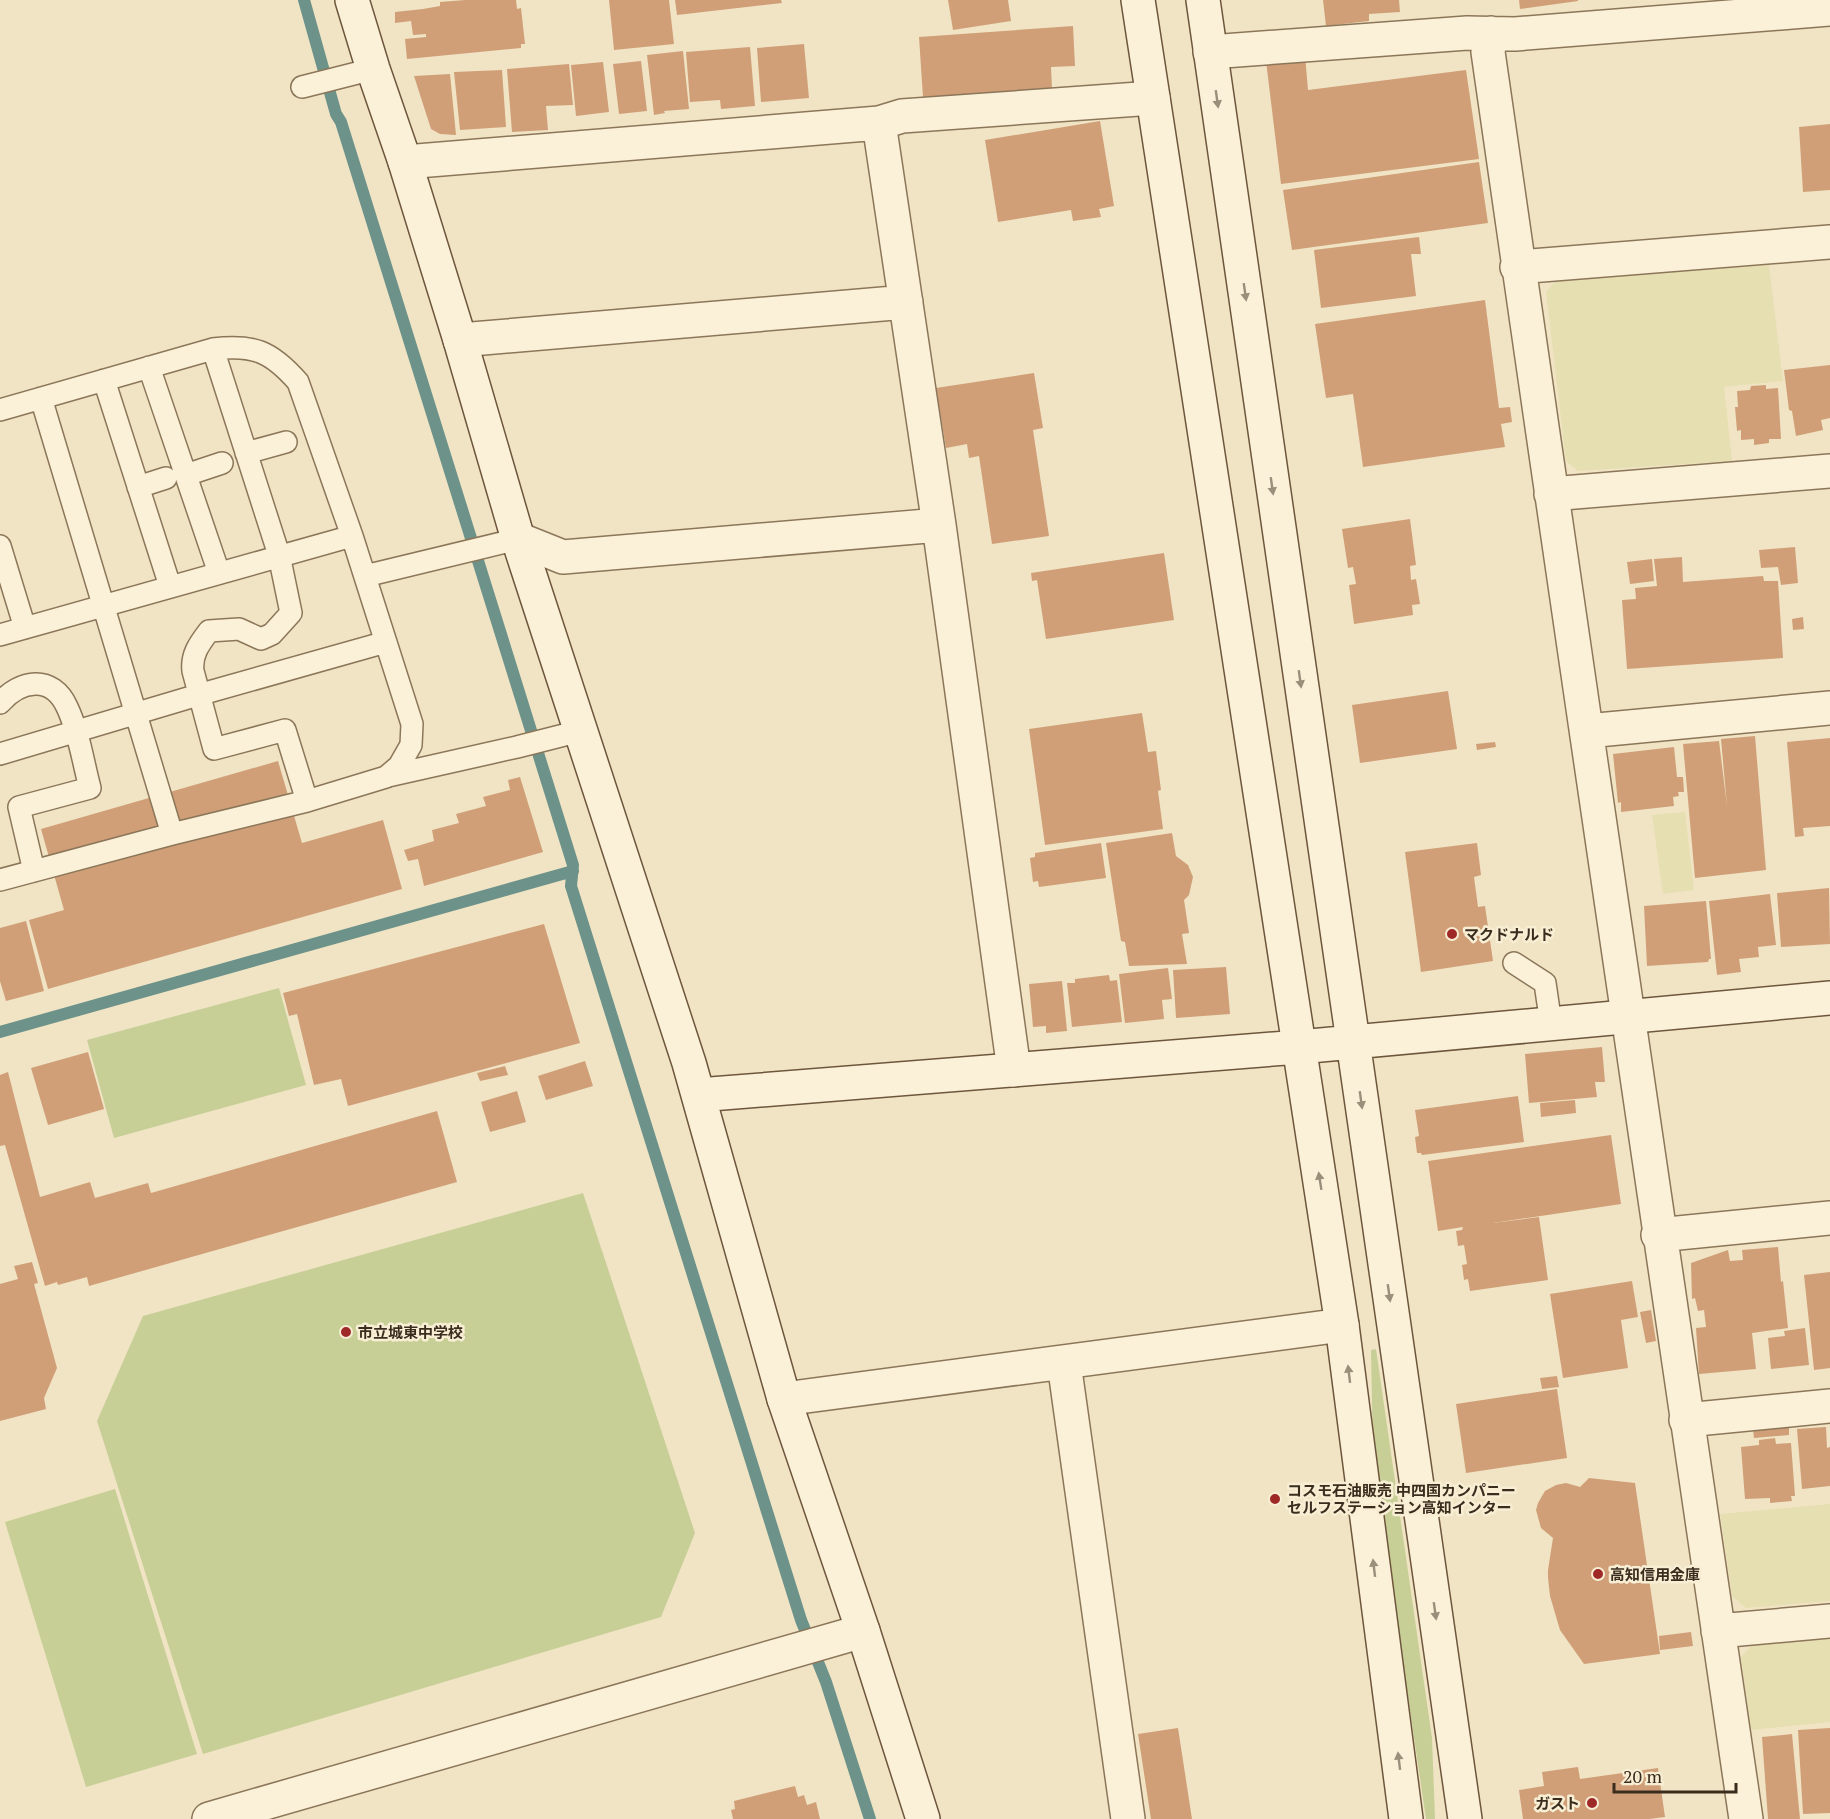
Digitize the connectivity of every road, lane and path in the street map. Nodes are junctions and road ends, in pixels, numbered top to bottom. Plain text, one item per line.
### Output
1 (352, 0) edge
2 (1138, 0) edge
3 (1203, 0) edge
4 (1830, 9) edge
5 (1491, 33) junction
6 (1210, 52) junction
7 (372, 69) junction
8 (302, 87) dead end
9 (1153, 98) junction
10 (879, 123) junction
11 (405, 162) junction
12 (1830, 242) edge
13 (1517, 267) junction
14 (906, 302) junction
15 (460, 340) junction
16 (213, 350) junction
17 (149, 367) junction
18 (104, 380) junction
19 (41, 398) junction
20 (0, 410) edge
21 (286, 442) dead end
22 (246, 453) junction
23 (222, 463) dead end
24 (1830, 471) edge
25 (176, 477) junction
26 (138, 487) junction
27 (1551, 494) junction
28 (939, 525) junction
29 (352, 536) junction
30 (518, 539) junction
31 (0, 546) edge
32 (279, 555) junction
33 (219, 573) junction
34 (365, 576) junction
35 (170, 586) junction
36 (103, 606) junction
37 (25, 628) junction
38 (0, 635) edge
39 (386, 642) junction
40 (198, 694) junction
41 (0, 703) edge
42 (1830, 708) edge
43 (136, 714) junction
44 (580, 731) junction
45 (1587, 731) junction
46 (75, 732) junction
47 (0, 754) edge
48 (386, 777) junction
49 (306, 801) junction
50 (172, 834) junction
51 (34, 871) junction
52 (0, 880) edge
53 (1514, 963) dead end
54 (1830, 998) edge
55 (1626, 1016) junction
56 (1551, 1024) junction
57 (1352, 1042) junction
58 (1299, 1047) junction
59 (1014, 1070) junction
60 (698, 1095) junction
61 (1830, 1218) edge
62 (1658, 1235) junction
63 (1342, 1325) junction
64 (1064, 1363) junction
65 (784, 1399) junction
66 (1830, 1406) edge
67 (1686, 1420) junction
68 (1830, 1621) edge
69 (863, 1631) junction
70 (1718, 1631) junction
71 (209, 1819) edge
72 (923, 1819) edge
73 (1128, 1819) edge
74 (1406, 1819) edge
75 (1465, 1819) edge
76 (1746, 1819) edge

1 - 7 street
2 - 9 street
3 - 6 street
4 - 5 street
5 - 6 street
5 - 13 street
6 -> 57 street
7 - 8 lane
7 - 11 street
9 - 10 street
9 - 58 street
10 - 11 street
10 - 14 street
11 - 15 street
12 - 13 street
13 - 27 street
14 - 15 street
14 - 28 street
15 - 30 street
16 - 17 lane
16 - 22 lane
16 - 29 lane
17 - 18 lane
17 - 25 lane
18 - 19 lane
18 - 26 lane
19 - 20 lane
19 - 36 lane
21 - 22 lane
22 - 32 lane
23 - 25 lane
24 - 27 street
25 - 26 lane
25 - 33 lane
26 - 35 lane
27 - 45 street
28 - 30 street
28 - 59 street
29 - 32 lane
29 - 34 lane
30 - 34 lane
30 - 44 street
31 - 37 lane
32 - 33 lane
32 - 40 lane
33 - 35 lane
34 - 39 lane
35 - 36 lane
36 - 37 lane
36 - 43 lane
37 - 38 lane
39 - 40 lane
39 - 48 lane
40 - 43 lane
40 - 49 lane
41 - 46 lane
42 - 45 street
43 - 46 lane
43 - 50 lane
44 - 48 lane
44 - 60 street
45 - 55 street
46 - 47 lane
46 - 51 lane
48 - 49 lane
49 - 50 lane
50 - 51 lane
51 - 52 lane
53 - 56 lane
54 - 55 street
55 - 56 street
55 - 62 street
56 - 57 street
57 - 58 street
57 -> 75 street
58 - 59 street
63 -> 58 street
59 - 60 street
60 - 65 street
61 - 62 street
62 - 67 street
63 - 64 street
74 -> 63 street
64 - 65 street
64 - 73 street
65 - 69 street
66 - 67 street
67 - 70 street
68 - 70 street
69 - 71 street
69 - 72 street
70 - 76 street

